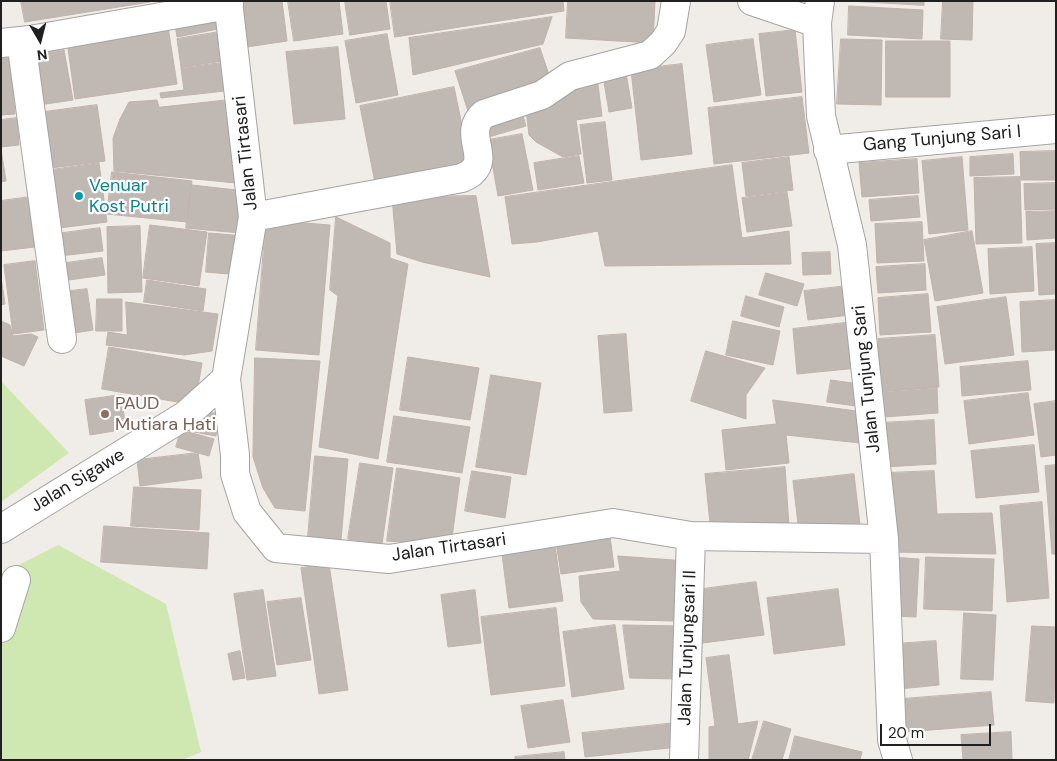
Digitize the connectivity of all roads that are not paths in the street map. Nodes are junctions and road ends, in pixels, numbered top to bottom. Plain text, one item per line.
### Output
1 (676, 1) edge
2 (752, 1) edge
3 (228, 3) edge
4 (819, 12) edge
5 (11, 42) edge
6 (1056, 129) edge
7 (828, 150) junction
8 (253, 216) junction
9 (62, 339) dead end
10 (226, 379) junction
11 (1, 529) edge
12 (691, 536) junction
13 (884, 538) junction
14 (16, 580) dead end
15 (1, 628) edge
16 (684, 760) edge
17 (898, 760) edge

1 - 8 street
2 - 4 street
3 - 5 street
3 - 8 street, Jalan Tirtasari
4 - 7 street, Jalan Tunjung Sari
5 - 9 street
6 - 7 street, Gang Tunjung Sari I
7 - 13 street, Jalan Tunjung Sari
8 - 10 street, Jalan Tirtasari
10 - 11 street, Jalan Sigawe
10 - 12 street, Jalan Tirtasari
12 - 13 street, Jalan Tirtasari
12 - 16 street, Jalan Tunjungsari II
13 - 17 street, Jalan Tunjung Sari
14 - 15 street

